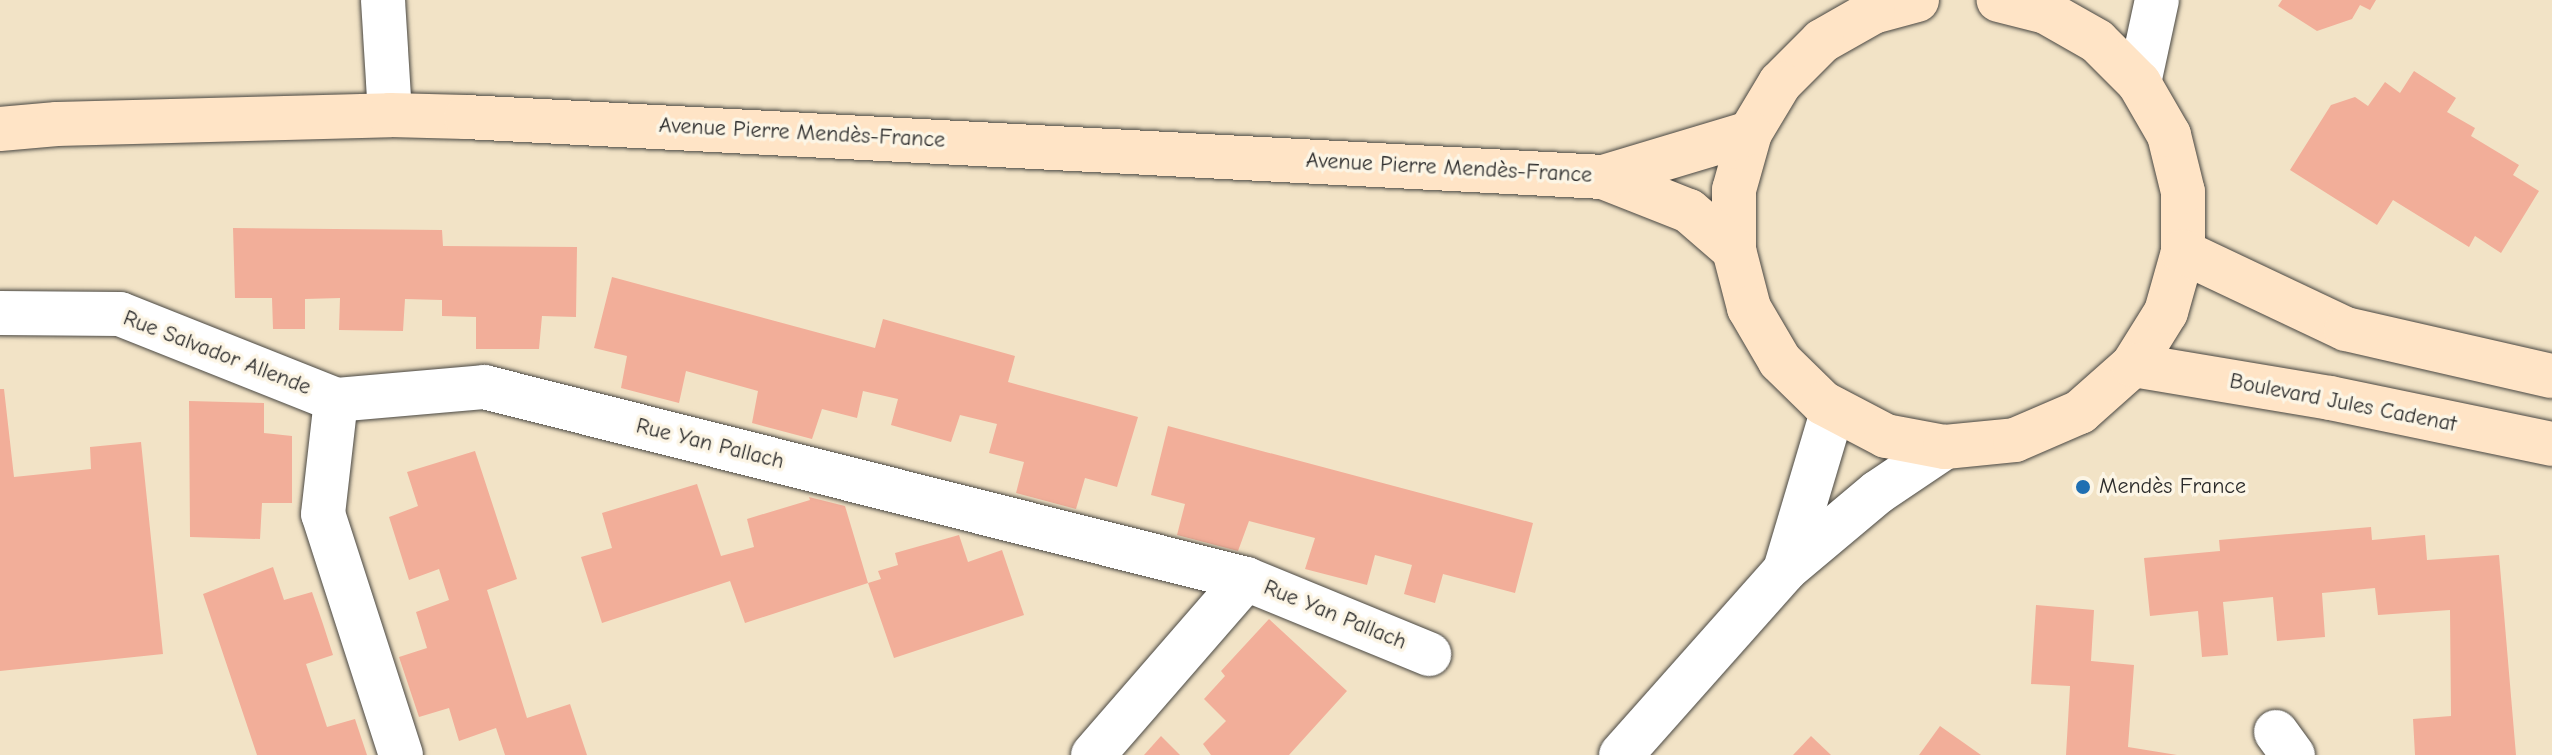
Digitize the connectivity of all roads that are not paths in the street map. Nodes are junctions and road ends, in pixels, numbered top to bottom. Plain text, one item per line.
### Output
1 (383, 0) edge
2 (1917, 0) edge
3 (1999, 0) edge
4 (2157, 0) edge
5 (2054, 6) edge
6 (2139, 83) junction
7 (390, 115) junction
8 (0, 129) edge
9 (1750, 133) junction
10 (1603, 177) junction
11 (1734, 250) junction
12 (2183, 252) junction
13 (0, 313) edge
14 (2133, 365) junction
15 (2552, 376) edge
16 (336, 400) junction
17 (1833, 409) junction
18 (2552, 444) edge
19 (1945, 447) junction
20 (1785, 570) junction
21 (1246, 579) junction
22 (1429, 654) dead end
23 (401, 755) edge
24 (1093, 755) edge
25 (1621, 755) edge

1 - 7 street
2 - 9 street
3 - 5 street
4 - 6 street
5 - 6 street
6 - 12 street
7 - 8 street, Avenue Pierre Mendès-France
7 - 10 street, Avenue Pierre Mendès-France
9 - 10 street, Avenue Pierre Mendès-France
9 - 11 street
10 - 11 street, Avenue Pierre Mendès-France
11 - 17 street
12 - 14 street
12 - 15 street
13 - 16 street, Rue Salvador Allende
14 - 18 street, Boulevard Jules Cadenat
14 - 19 street
16 - 21 street, Rue Yan Pallach
16 - 23 street
17 - 19 street
17 - 20 street
19 - 20 street
20 - 25 street
21 - 22 street, Rue Yan Pallach
21 - 24 street

